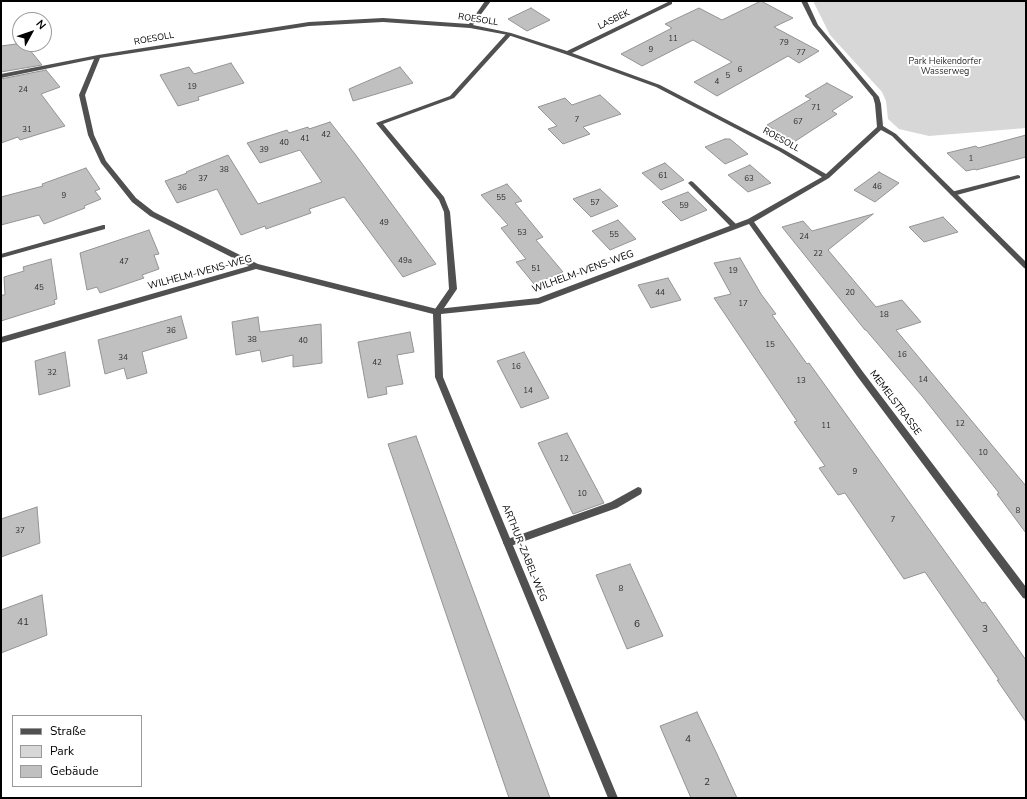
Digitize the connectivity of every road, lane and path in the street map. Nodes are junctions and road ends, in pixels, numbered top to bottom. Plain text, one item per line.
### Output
1 (488, 1) edge
2 (804, 1) edge
3 (670, 3) dead end
4 (470, 26) junction
5 (509, 34) junction
6 (567, 53) junction
7 (98, 58) junction
8 (1, 76) edge
9 (880, 127) junction
10 (827, 177) junction
11 (1018, 177) dead end
12 (691, 183) dead end
13 (953, 194) junction
14 (750, 221) junction
15 (734, 226) junction
16 (103, 227) dead end
17 (1, 256) edge
18 (256, 266) junction
19 (1026, 266) edge
20 (437, 312) junction
21 (1, 340) edge
22 (638, 491) dead end
23 (508, 543) junction
24 (1026, 595) edge
25 (613, 798) edge

1 - 4 street
2 - 9 street
3 - 6 street, LASBEK
4 - 5 street, ROESOLL
4 - 7 street, ROESOLL
5 - 6 street, ROESOLL
5 - 20 street
6 - 10 street, ROESOLL
7 - 8 street, ROESOLL
7 - 18 street
9 - 10 street, WILHELM-IVENS-WEG
9 - 13 street
10 - 14 street, WILHELM-IVENS-WEG
11 - 13 street
12 - 15 street
13 - 19 street
14 - 15 street, WILHELM-IVENS-WEG
14 - 24 street, MEMELSTRASSE
15 - 20 street, WILHELM-IVENS-WEG
16 - 17 street
18 - 20 street, WILHELM-IVENS-WEG
18 - 21 street, WILHELM-IVENS-WEG
20 - 23 street, ARTHUR-ZABEL-WEG
22 - 23 street
23 - 25 street, ARTHUR-ZABEL-WEG

